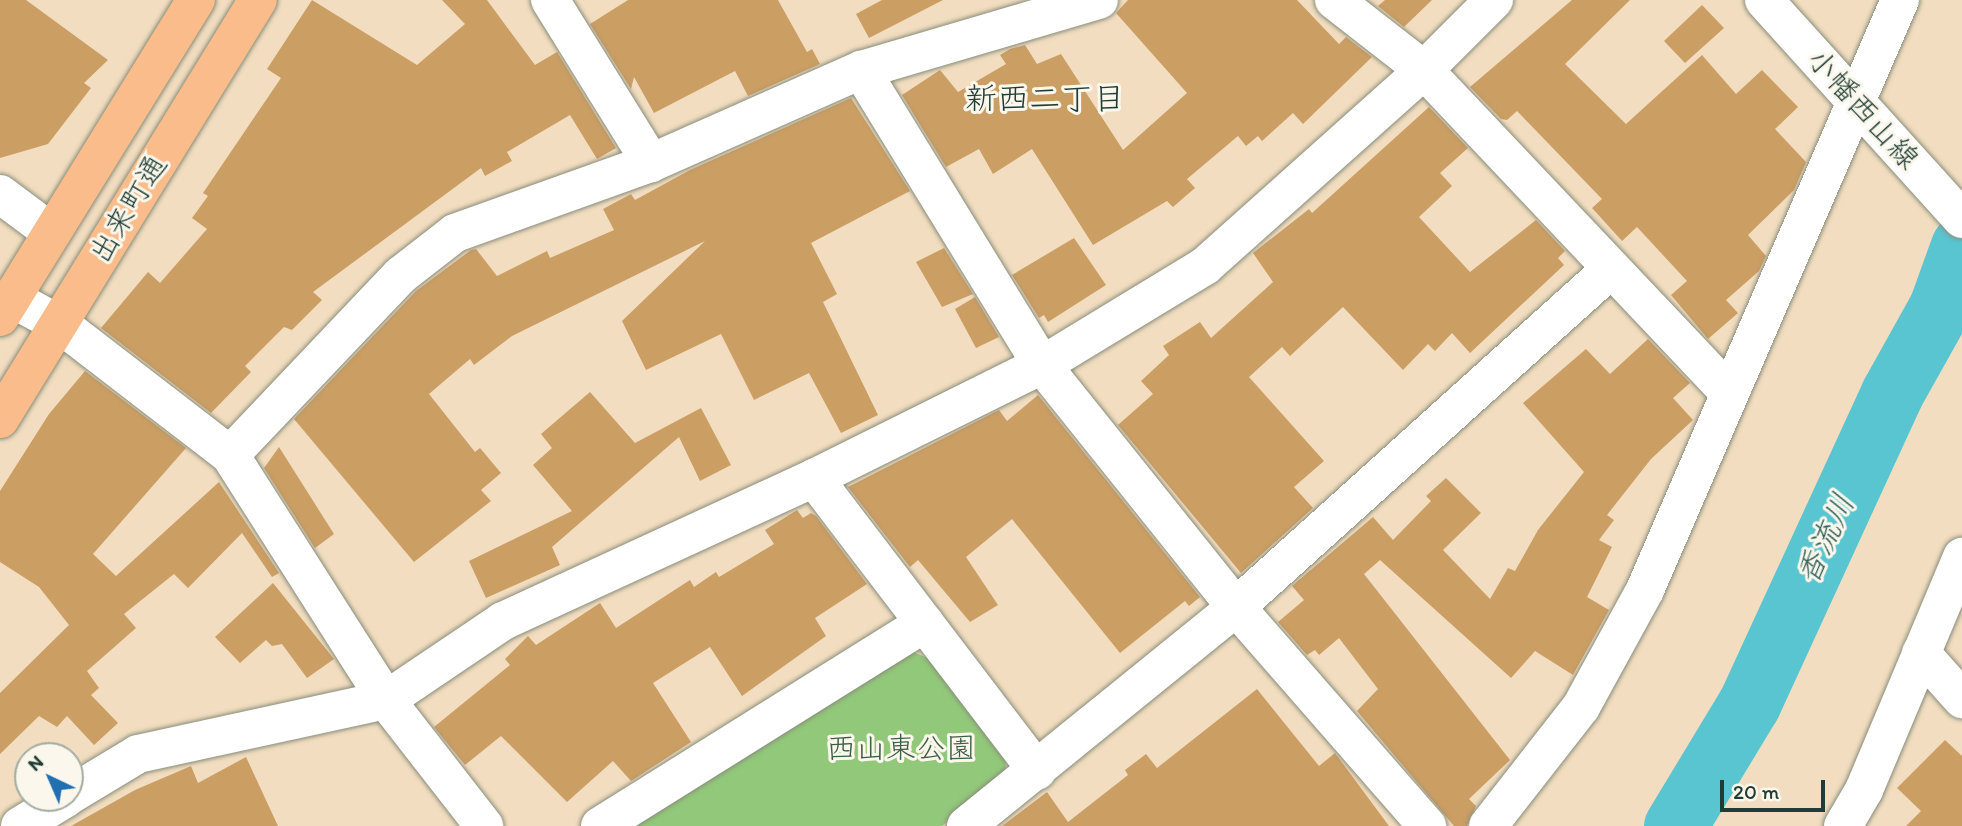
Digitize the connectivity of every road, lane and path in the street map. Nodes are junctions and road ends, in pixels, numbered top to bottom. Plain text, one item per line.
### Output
1 (196, 0) edge
2 (258, 0) edge
3 (1099, 0) edge
4 (1334, 0) edge
5 (1494, 0) edge
6 (1763, 0) edge
7 (1900, 0) edge
8 (561, 4) edge
9 (860, 70) junction
10 (1424, 70) junction
11 (1855, 102) junction
12 (650, 163) junction
13 (0, 194) edge
14 (1962, 219) edge
15 (51, 232) junction
16 (1611, 269) junction
17 (6, 307) edge
18 (61, 325) junction
19 (1042, 365) junction
20 (1729, 393) junction
21 (0, 419) edge
22 (230, 455) junction
23 (814, 478) junction
24 (1962, 557) edge
25 (1236, 607) junction
26 (925, 623) junction
27 (1921, 653) junction
28 (1962, 699) edge
29 (386, 700) junction
30 (1037, 771) junction
31 (84, 787) edge
32 (43, 812) edge
33 (20, 826) edge
34 (484, 826) edge
35 (600, 826) edge
36 (966, 826) edge
37 (1427, 826) edge
38 (1488, 826) edge
39 (1843, 826) edge

1 - 15 main road, 出来町通
2 - 18 main road, 出来町通
3 - 9 street
4 - 10 street
5 - 10 street
6 - 11 street, 小幡西山線
7 - 11 street
8 - 12 street
9 - 12 street
9 - 19 street
10 - 16 street
10 - 19 street
11 - 14 street, 小幡西山線
11 - 20 street
12 - 22 street
13 - 15 street
15 - 17 main road, 出来町通
16 - 20 street
16 - 25 street
17 - 18 street
18 - 21 main road, 出来町通
18 - 22 street
19 - 23 street
19 - 25 street
20 - 38 street
22 - 29 street
23 - 26 street
23 - 29 street
24 - 27 street
25 - 30 street
25 - 37 street
26 - 30 street
26 - 35 street
27 - 28 street
27 - 39 street
29 - 31 street
29 - 34 street
30 - 36 street
32 - 33 street

